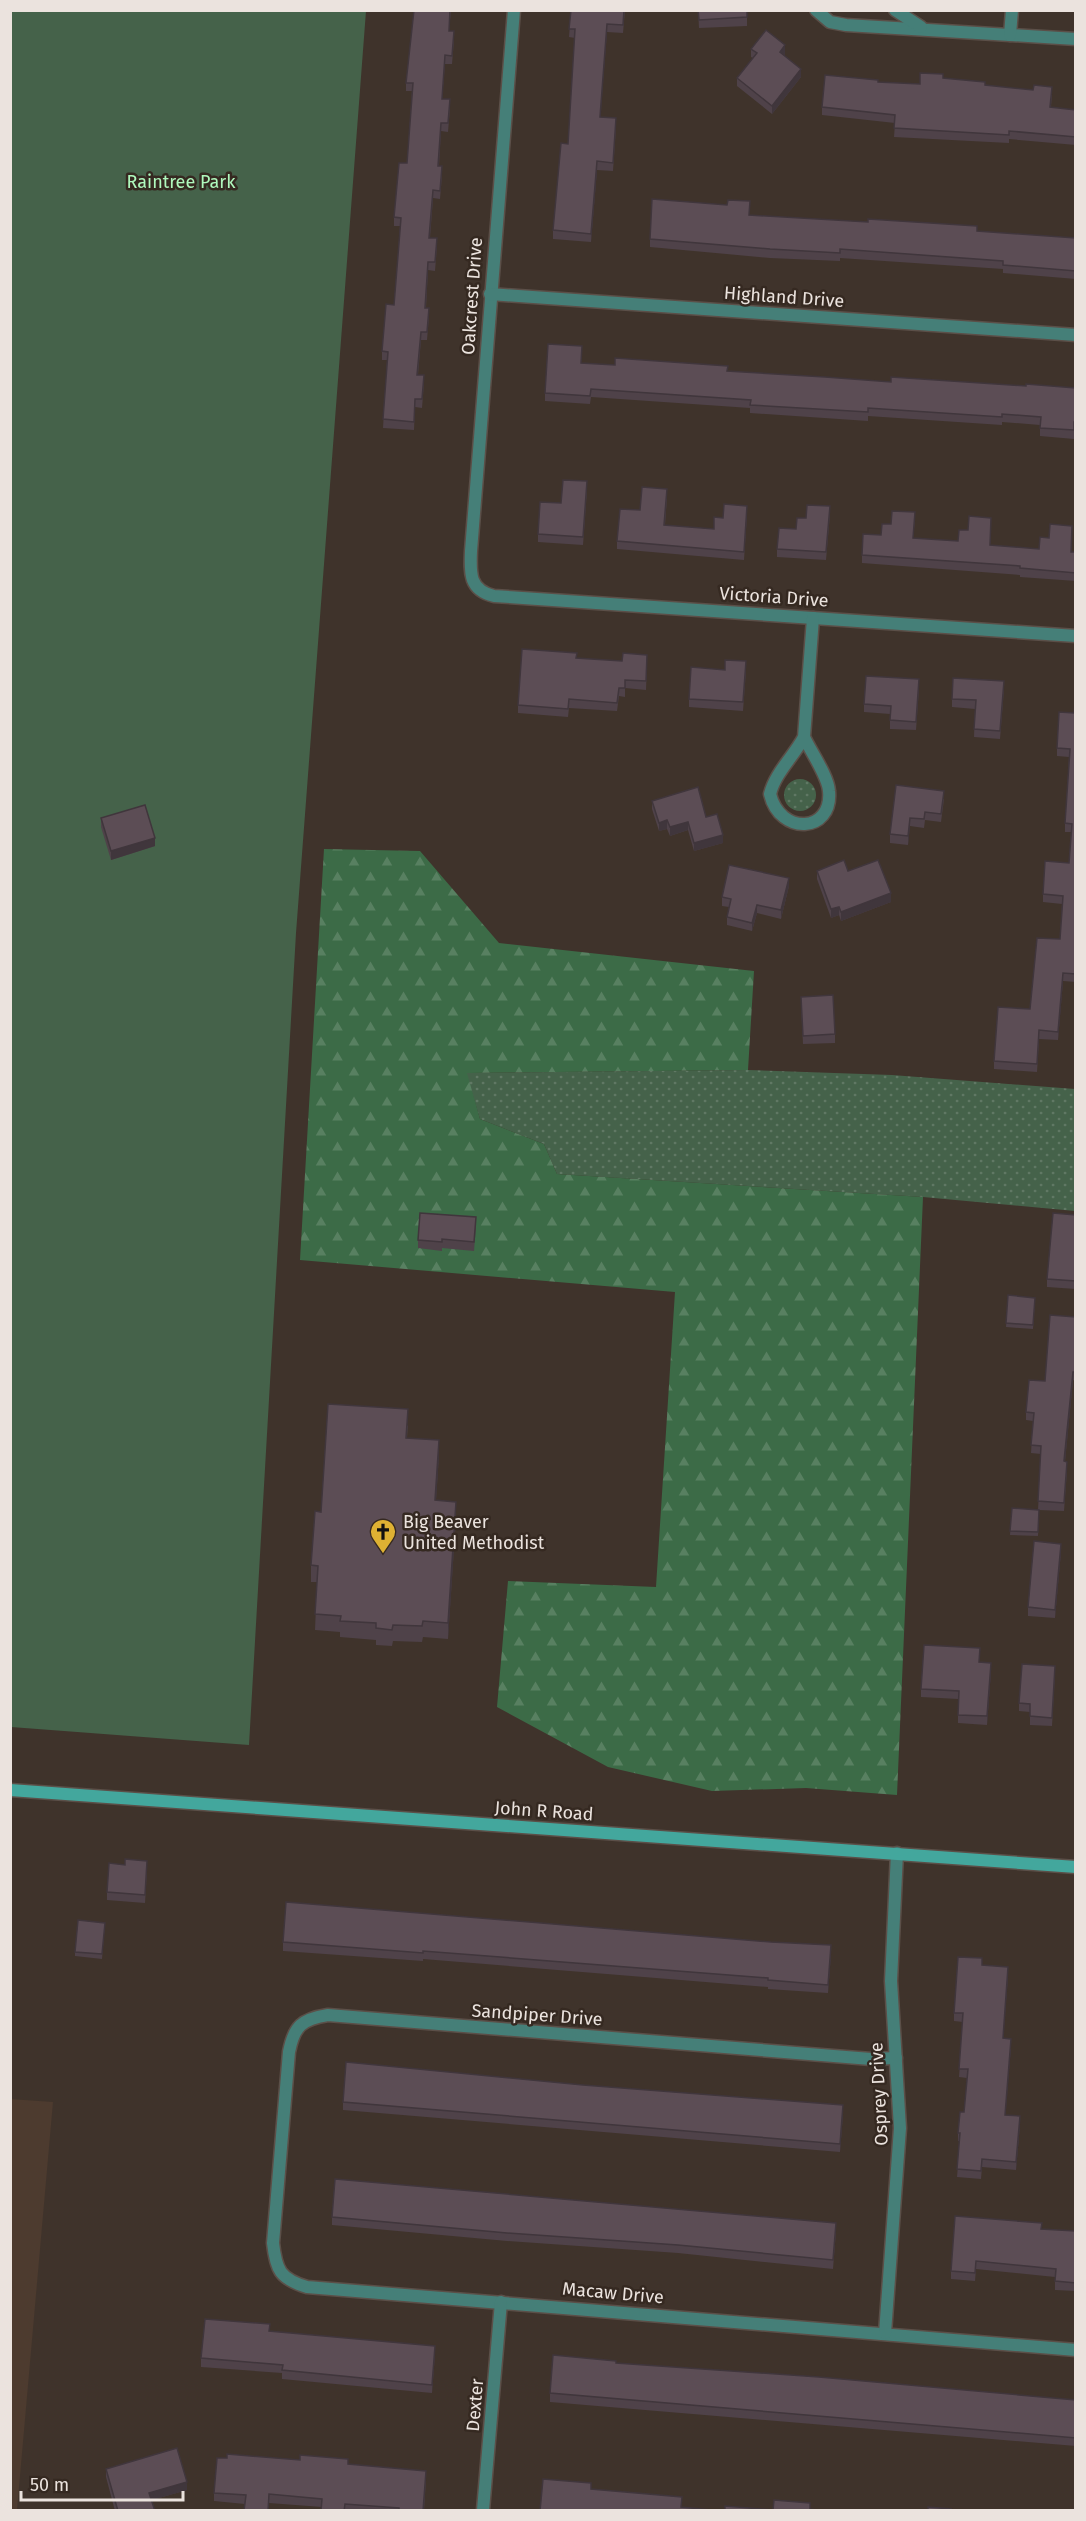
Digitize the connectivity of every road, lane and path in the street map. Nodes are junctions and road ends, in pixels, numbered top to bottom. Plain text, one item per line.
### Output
1 (514, 10) edge
2 (816, 10) edge
3 (895, 10) edge
4 (1011, 10) edge
5 (925, 28) junction
6 (1010, 35) junction
7 (1076, 39) edge
8 (490, 294) junction
9 (1076, 335) edge
10 (474, 583) joint
11 (813, 618) junction
12 (1076, 636) edge
13 (804, 737) junction
14 (10, 1790) edge
15 (897, 1853) junction
16 (1076, 1867) edge
17 (896, 2058) junction
18 (281, 2145) joint
19 (501, 2302) junction
20 (885, 2333) junction
21 (1076, 2350) edge
22 (483, 2511) edge

1 - 8 street, Oakcrest Drive
2 - 5 street
3 - 5 street
4 - 6 street
5 - 6 street
6 - 7 street
8 - 9 street, Highland Drive
8 - 10 street, Oakcrest Drive
10 - 11 street, Victoria Drive
11 - 12 street, Victoria Drive
11 - 13 street
13 - 13 street
14 - 15 main road, John R Road
15 - 16 main road, John R Road
15 - 17 street, Osprey Drive
17 - 18 street, Sandpiper Drive
17 - 20 street, Osprey Drive
18 - 19 street, Macaw Drive
19 - 20 street, Macaw Drive
19 - 22 street, Dexter
20 - 21 street, Macaw Drive

